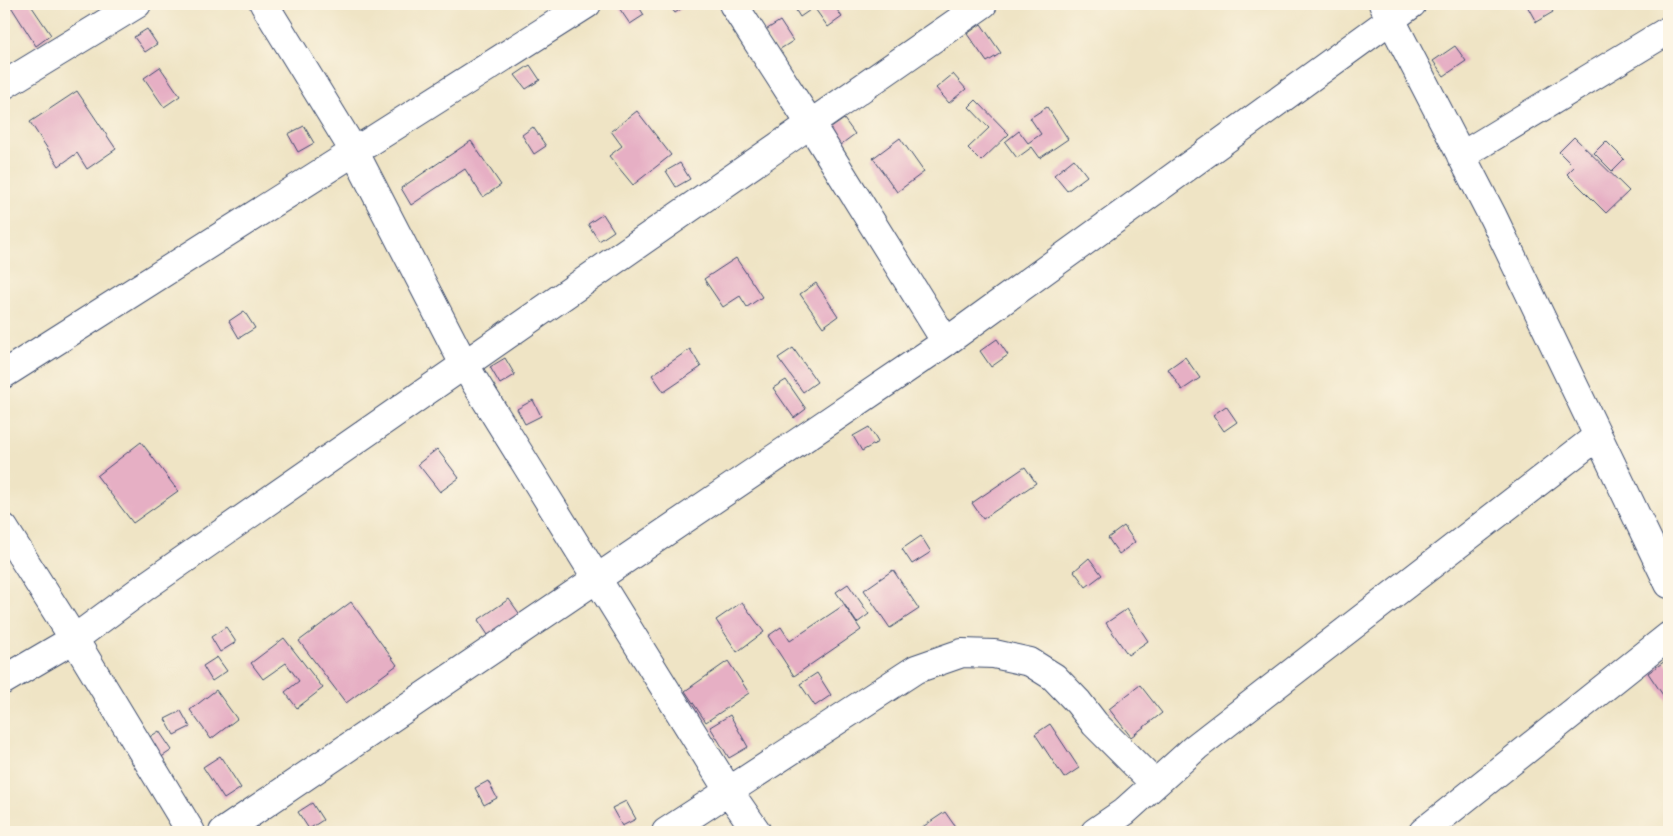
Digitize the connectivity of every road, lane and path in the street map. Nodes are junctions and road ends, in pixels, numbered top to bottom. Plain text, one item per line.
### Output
1 (137, 4) edge
2 (264, 4) edge
3 (587, 4) edge
4 (732, 4) edge
5 (983, 4) edge
6 (1395, 9) edge
7 (1669, 30) edge
8 (4, 85) edge
9 (811, 125) junction
10 (354, 152) junction
11 (1461, 156) junction
12 (946, 342) junction
13 (465, 366) junction
14 (4, 374) edge
15 (1598, 436) junction
16 (4, 528) edge
17 (597, 579) junction
18 (1669, 584) edge
19 (1669, 636) edge
20 (74, 639) junction
21 (4, 680) edge
22 (1155, 784) junction
23 (728, 790) junction
24 (191, 832) edge
25 (223, 832) edge
26 (666, 832) edge
27 (757, 832) edge
28 (1095, 832) edge
29 (1423, 832) edge

1 - 8 street
2 - 10 street
3 - 10 street
4 - 9 street
5 - 9 street
6 - 11 street
6 - 12 street
7 - 11 street
9 - 12 street
9 - 13 street
10 - 13 street
10 - 14 street
11 - 15 street
12 - 17 street
13 - 17 street
13 - 20 street
15 - 18 street
15 - 22 street
16 - 20 street
17 - 23 street
17 - 25 street
19 - 29 street
20 - 21 street
20 - 24 street
22 - 23 street
22 - 28 street
23 - 26 street
23 - 27 street

